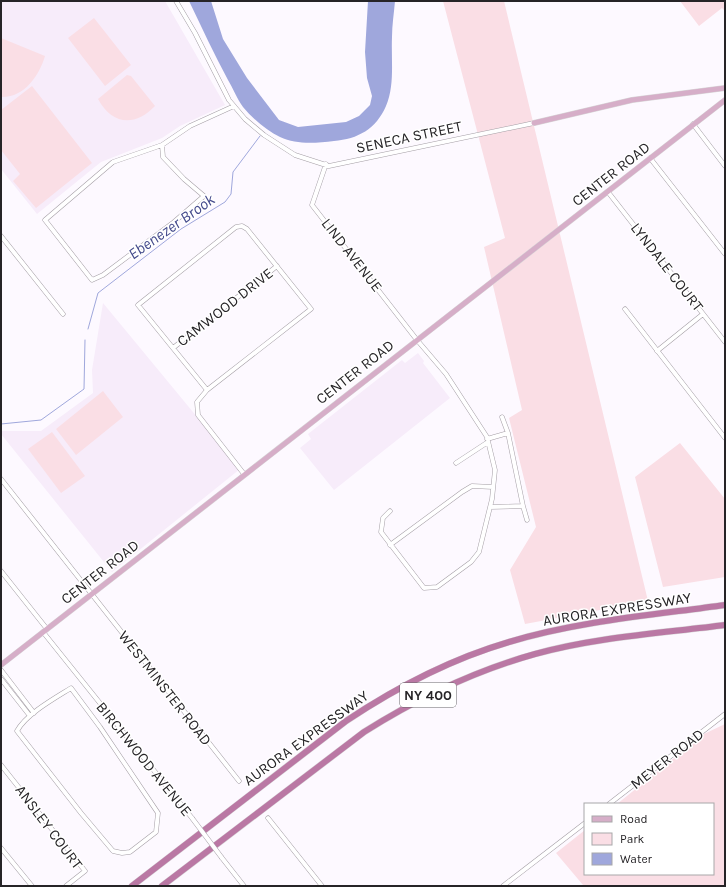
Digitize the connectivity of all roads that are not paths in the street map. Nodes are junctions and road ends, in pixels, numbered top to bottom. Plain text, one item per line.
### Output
1 (176, 1) edge
2 (725, 88) edge
3 (725, 100) edge
4 (234, 106) junction
5 (534, 123) joint
6 (693, 124) junction
7 (162, 145) junction
8 (650, 158) junction
9 (326, 164) junction
10 (725, 166) edge
11 (608, 192) junction
12 (1, 236) edge
13 (725, 254) edge
14 (277, 266) junction
15 (625, 309) dead end
16 (63, 314) dead end
17 (703, 314) junction
18 (417, 340) junction
19 (725, 342) edge
20 (173, 348) junction
21 (657, 351) junction
22 (208, 390) junction
23 (502, 417) dead end
24 (508, 433) junction
25 (725, 438) edge
26 (488, 441) junction
27 (456, 463) dead end
28 (244, 474) junction
29 (1, 479) edge
30 (493, 487) junction
31 (523, 506) junction
32 (490, 507) junction
33 (390, 511) dead end
34 (527, 520) dead end
35 (390, 545) junction
36 (1, 571) edge
37 (91, 594) junction
38 (725, 605) edge
39 (725, 625) edge
40 (45, 631) junction
41 (2, 662) edge
42 (1, 670) edge
43 (1, 679) edge
44 (34, 713) junction
45 (725, 714) edge
46 (30, 716) junction
47 (1, 765) edge
48 (239, 781) dead end
49 (610, 803) edge
50 (268, 818) dead end
51 (584, 823) edge
52 (1, 848) edge
53 (32, 886) edge
54 (66, 886) edge
55 (132, 886) edge
56 (162, 886) edge
57 (244, 886) edge
58 (322, 886) edge
59 (503, 886) edge

1 - 4 street, SENECA STREET
2 - 5 main road, SENECA STREET
3 - 6 main road, CENTER ROAD
4 - 7 street
4 - 9 street, SENECA STREET
5 - 9 street, SENECA STREET
6 - 8 main road, CENTER ROAD
6 - 10 street
7 - 7 street
8 - 11 main road, CENTER ROAD
8 - 13 street
9 - 18 street, LIND AVENUE
11 - 17 street, LYNDALE COURT
11 - 18 main road, CENTER ROAD
12 - 16 street
14 - 20 street, CAMWOOD DRIVE
14 - 20 street
14 - 22 street
15 - 21 street
17 - 19 street, LYNDALE COURT
17 - 21 street
18 - 26 street
18 - 28 main road, CENTER ROAD
20 - 22 street
21 - 25 street
22 - 28 street
23 - 24 street
24 - 26 street
24 - 31 street
26 - 27 street
26 - 30 street
28 - 37 main road, CENTER ROAD
29 - 37 street, WESTMINSTER ROAD
30 - 32 street
30 - 35 street
31 - 32 street
31 - 34 street
32 - 35 street
33 - 35 street
36 - 40 street, BIRCHWOOD AVENUE
37 - 40 main road, CENTER ROAD
37 - 48 street, WESTMINSTER ROAD
38 - 55 highway, AURORA EXPRESSWAY / NY 400
39 - 56 highway, AURORA EXPRESSWAY / NY 400
40 - 41 main road, CENTER ROAD
40 - 57 street, BIRCHWOOD AVENUE, bridge
42 - 44 street
43 - 46 street
44 - 46 street
44 - 46 street
45 - 49 street, MEYER ROAD
47 - 54 street, ANSLEY COURT
50 - 58 street
51 - 59 street
52 - 53 street

